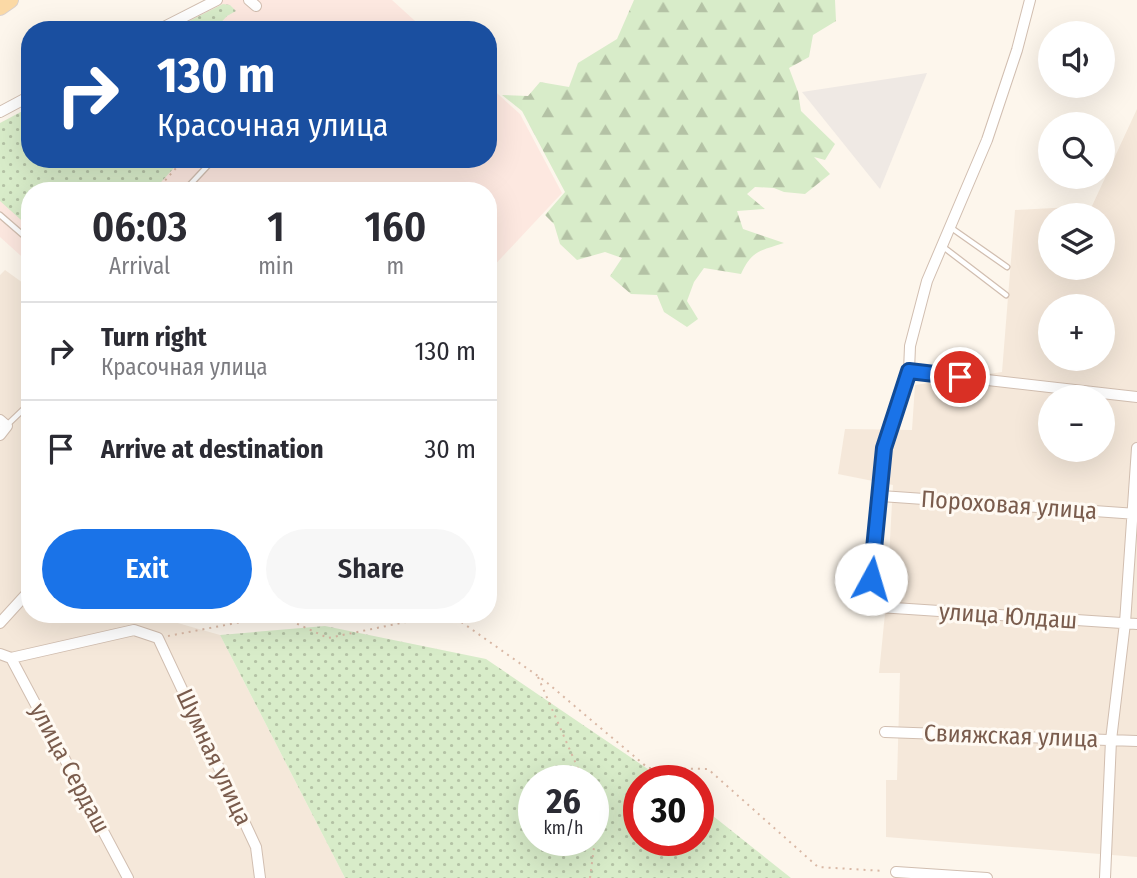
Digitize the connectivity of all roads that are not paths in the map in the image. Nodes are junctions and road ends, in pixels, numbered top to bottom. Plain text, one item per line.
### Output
1 (10, 0) edge
2 (217, 0) edge
3 (1030, 0) edge
4 (0, 7) edge
5 (176, 21) edge
6 (21, 101) edge
7 (0, 112) edge
8 (206, 168) edge
9 (192, 182) edge
10 (0, 215) edge
11 (950, 226) junction
12 (21, 233) edge
13 (942, 246) junction
14 (1007, 267) dead end
15 (1006, 295) dead end
16 (909, 371) junction
17 (1137, 397) edge
18 (21, 410) edge
19 (3, 423) edge
20 (0, 435) edge
21 (1137, 448) edge
22 (881, 496) junction
23 (1135, 514) edge
24 (21, 600) edge
25 (0, 623) edge
26 (1125, 623) junction
27 (1137, 624) edge
28 (0, 654) edge
29 (11, 658) junction
30 (885, 732) dead end
31 (1111, 740) junction
32 (1137, 741) edge
33 (896, 872) road end
34 (128, 878) edge
35 (260, 878) edge
36 (987, 878) edge
37 (1105, 878) edge

1 - 4 main road
2 - 5 street
3 - 11 street
6 - 7 street
8 - 9 lane
10 - 12 lane
11 - 13 street
11 - 14 lane
13 - 15 lane
13 - 16 street
16 - 17 street
16 - 22 street
18 - 19 lane
19 - 20 street
21 - 23 street
22 - 23 street, Пороховая улица
22 - 26 street, улица Юлдаш
23 - 26 street
24 - 25 street
26 - 27 street, улица Юлдаш
26 - 31 street
28 - 29 street
29 - 34 street, улица Сердаш
29 - 35 street, Шумная улица
30 - 31 street, Свияжская улица
31 - 32 street, Свияжская улица
31 - 37 street
33 - 36 street

